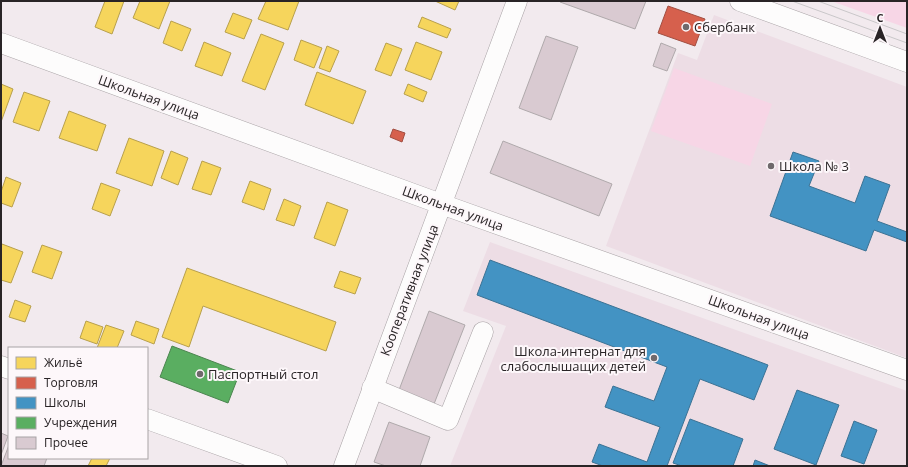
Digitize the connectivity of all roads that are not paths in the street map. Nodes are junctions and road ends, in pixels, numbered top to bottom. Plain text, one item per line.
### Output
1 (517, 1) edge
2 (740, 1) edge
3 (1, 43) edge
4 (907, 62) edge
5 (441, 204) junction
6 (483, 332) dead end
7 (907, 370) edge
8 (372, 388) junction
9 (148, 419) edge
10 (277, 466) edge
11 (344, 466) edge

1 - 5 street, Кооперативная улица
2 - 4 street
3 - 5 street, Школьная улица
5 - 7 street, Школьная улица
5 - 8 street, Кооперативная улица
6 - 8 street
8 - 11 street, Кооперативная улица
9 - 10 street

